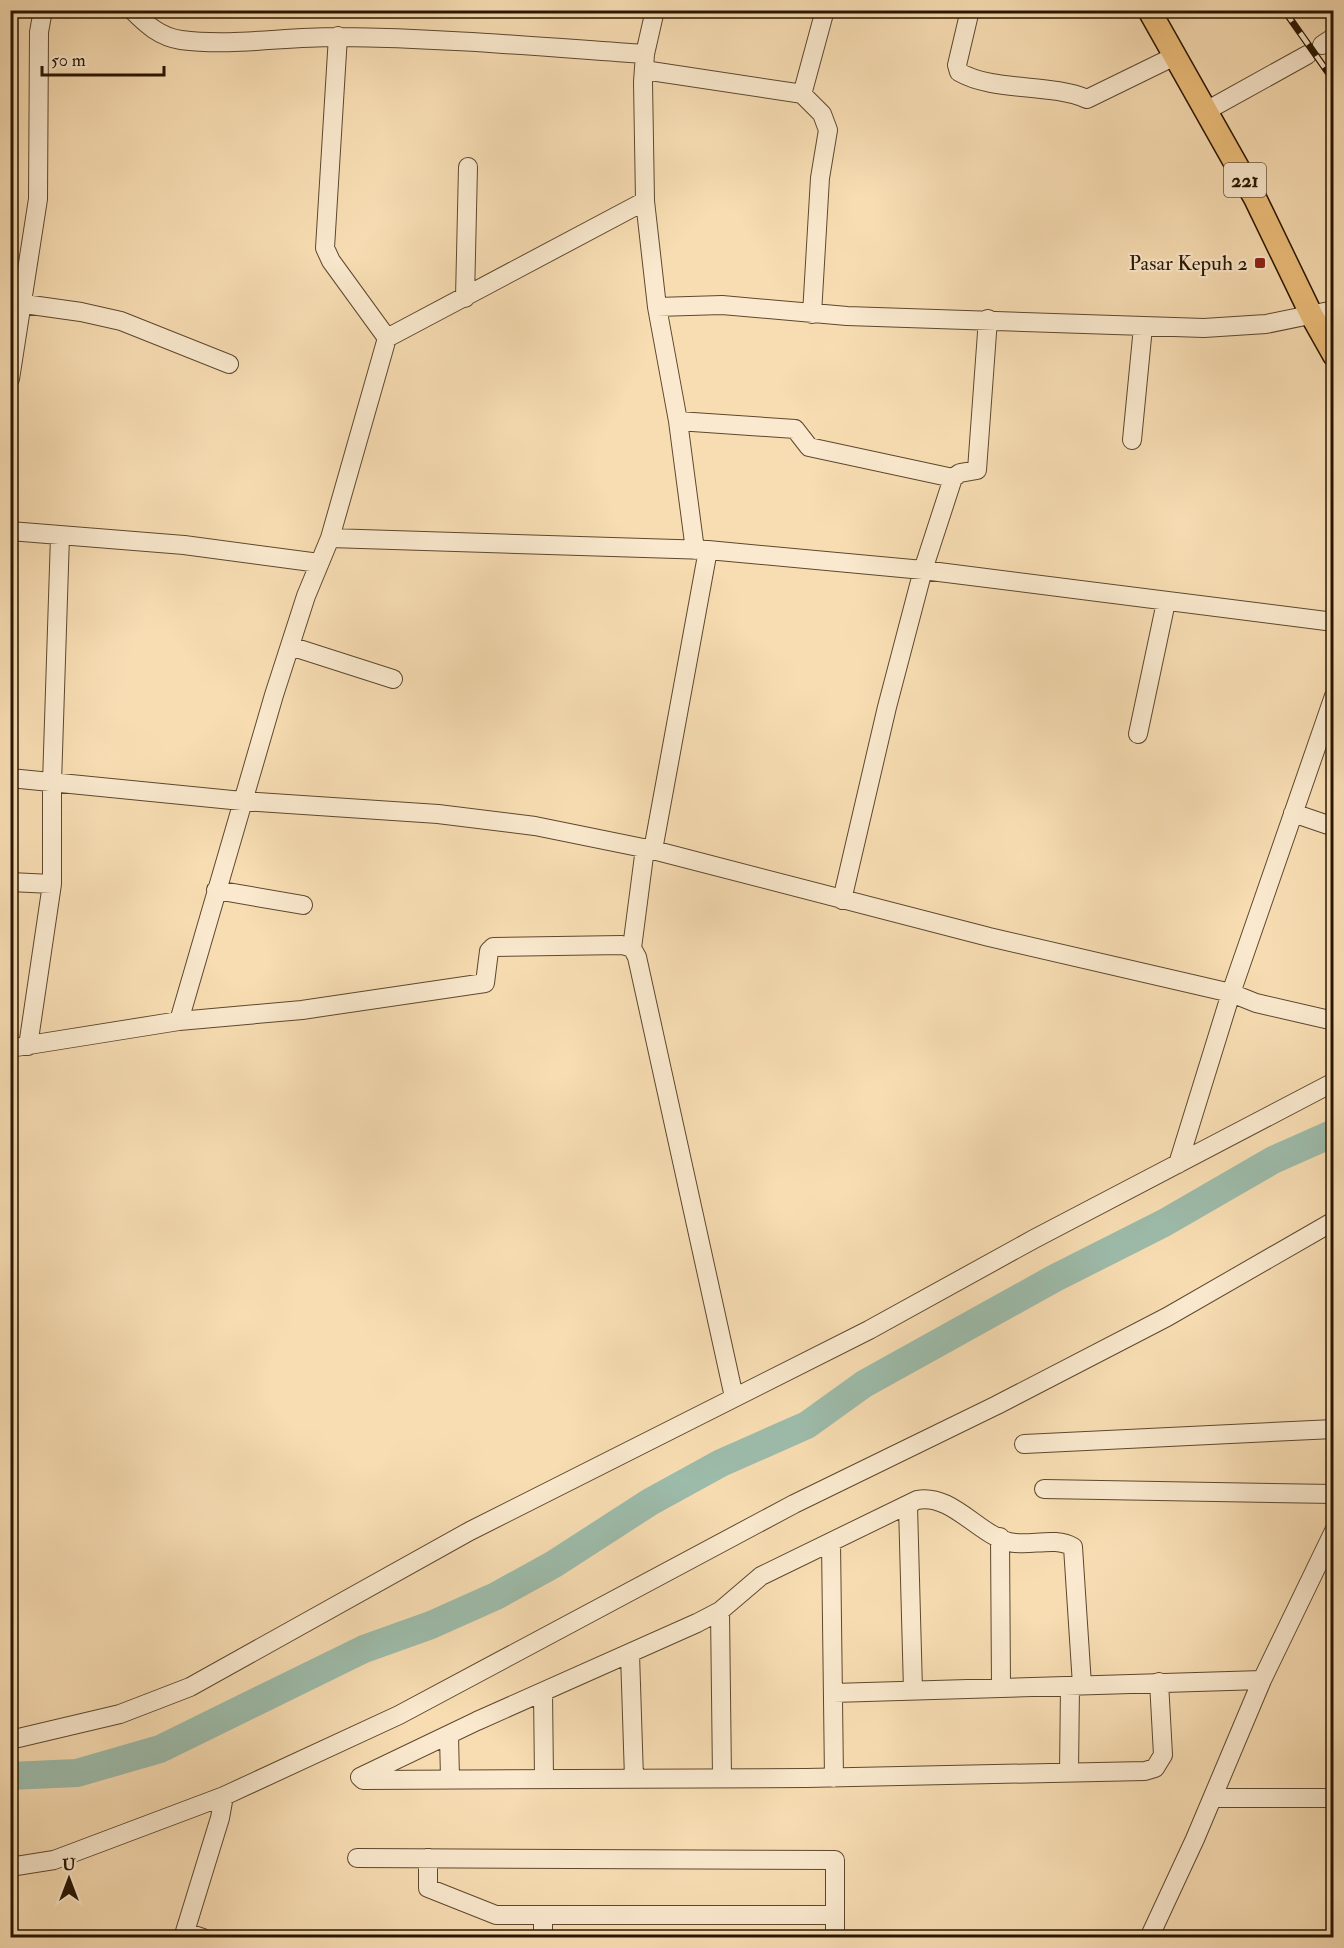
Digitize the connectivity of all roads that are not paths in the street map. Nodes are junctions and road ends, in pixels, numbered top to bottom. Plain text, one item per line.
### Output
1 (43, 10) edge
2 (132, 10) edge
3 (655, 10) edge
4 (825, 10) edge
5 (970, 10) edge
6 (1149, 10) edge
7 (338, 36) junction
8 (1321, 46) edge
9 (1175, 56) junction
10 (644, 62) junction
11 (803, 94) junction
12 (1206, 111) junction
13 (468, 167) dead end
14 (645, 201) junction
15 (465, 298) junction
16 (16, 302) edge
17 (657, 307) junction
18 (1334, 310) edge
19 (812, 314) junction
20 (1312, 316) junction
21 (987, 319) junction
22 (1143, 327) junction
23 (387, 338) junction
24 (1334, 355) edge
25 (229, 364) dead end
26 (10, 379) edge
27 (678, 421) junction
28 (1132, 440) dead end
29 (953, 478) junction
30 (10, 531) edge
31 (60, 536) junction
32 (330, 538) junction
33 (702, 550) junction
34 (319, 563) junction
35 (923, 570) junction
36 (1166, 602) junction
37 (1334, 622) edge
38 (290, 646) junction
39 (393, 679) dead end
40 (1334, 696) edge
41 (1138, 734) dead end
42 (10, 778) edge
43 (52, 783) junction
44 (242, 801) junction
45 (1293, 813) junction
46 (1334, 827) edge
47 (649, 849) junction
48 (10, 882) edge
49 (52, 884) junction
50 (216, 890) junction
51 (842, 900) junction
52 (303, 905) dead end
53 (632, 948) junction
54 (1231, 993) junction
55 (179, 1021) junction
56 (1334, 1021) edge
57 (19, 1047) edge
58 (1334, 1082) edge
59 (1178, 1164) junction
60 (1334, 1221) edge
61 (734, 1397) junction
62 (1334, 1429) edge
63 (1024, 1444) dead end
64 (1044, 1489) dead end
65 (1334, 1494) edge
66 (908, 1506) junction
67 (1334, 1531) edge
68 (1000, 1537) junction
69 (831, 1543) junction
70 (720, 1611) junction
71 (630, 1654) junction
72 (1262, 1680) junction
73 (1159, 1682) junction
74 (1076, 1685) junction
75 (1001, 1688) junction
76 (913, 1690) junction
77 (543, 1692) junction
78 (833, 1693) junction
79 (449, 1736) junction
80 (10, 1740) edge
81 (1069, 1773) junction
82 (450, 1778) junction
83 (544, 1778) junction
84 (634, 1778) junction
85 (722, 1778) junction
86 (834, 1778) junction
87 (224, 1796) junction
88 (1213, 1797) junction
89 (1334, 1797) edge
90 (357, 1858) dead end
91 (428, 1858) junction
92 (10, 1867) edge
93 (543, 1915) junction
94 (835, 1915) junction
95 (184, 1935) edge
96 (203, 1938) edge
97 (543, 1938) edge
98 (836, 1938) edge
99 (1149, 1938) edge

1 - 16 street
2 - 7 street
3 - 10 street
4 - 11 street
5 - 9 street
6 - 9 main road, 221
7 - 10 street
7 - 23 street
8 - 12 street
9 - 12 main road, 221
10 - 11 street
10 - 14 street
11 - 19 street
12 - 20 main road, 221
13 - 15 street
14 - 15 street
14 - 17 street
15 - 23 street
16 - 25 street
16 - 26 street
17 - 19 street
17 - 27 street
18 - 20 street
19 - 21 street
20 - 22 street
20 - 24 main road, 221
21 - 22 street
21 - 29 street
22 - 28 street
23 - 32 street
27 - 29 street
27 - 33 street
29 - 35 street
30 - 31 street
31 - 34 street
31 - 43 street
32 - 33 street
32 - 34 street
33 - 35 street
33 - 47 street
34 - 38 street
35 - 36 street
35 - 51 street
36 - 37 street
36 - 41 street
38 - 39 street
38 - 44 street
40 - 45 street
42 - 43 street
43 - 44 street
43 - 49 street
44 - 47 street
44 - 50 street
45 - 46 street
45 - 54 street
47 - 51 street
47 - 53 street
48 - 49 street
49 - 57 street
50 - 52 street
50 - 55 street
51 - 54 street
53 - 55 street
53 - 61 street
54 - 56 street
54 - 59 street
55 - 57 street
58 - 59 street
59 - 61 street
60 - 87 street
61 - 80 street
62 - 63 street
64 - 65 street
66 - 68 street
66 - 69 street
66 - 76 street
67 - 72 street
68 - 74 street
68 - 75 street
69 - 70 street
69 - 78 street
70 - 71 street
70 - 85 street
71 - 77 street
71 - 84 street
72 - 73 street
72 - 88 street
73 - 74 street
73 - 81 street
74 - 75 street
74 - 81 street
75 - 76 street
76 - 78 street
77 - 79 street
77 - 83 street
78 - 86 street
79 - 82 street
79 - 82 street
81 - 86 street
82 - 83 street
83 - 84 street
84 - 85 street
85 - 86 street
87 - 92 street
87 - 95 street
88 - 89 street
88 - 99 street
90 - 91 street
91 - 93 street
91 - 94 street
93 - 94 street
93 - 97 street
94 - 98 street
95 - 96 street

